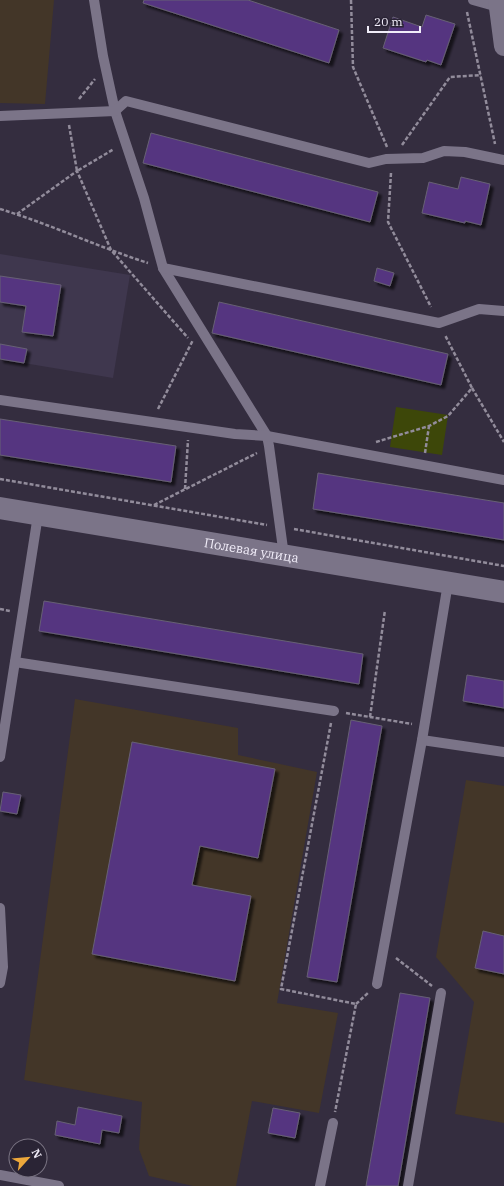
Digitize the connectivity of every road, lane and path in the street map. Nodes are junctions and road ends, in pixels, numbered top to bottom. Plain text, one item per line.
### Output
1 (94, 0) edge
2 (469, 4) edge
3 (498, 4) edge
4 (504, 46) edge
5 (105, 67) junction
6 (480, 75) junction
7 (115, 111) junction
8 (67, 113) junction
9 (0, 116) edge
10 (126, 143) junction
11 (392, 159) junction
12 (501, 160) edge
13 (77, 171) junction
14 (0, 209) edge
15 (17, 214) junction
16 (111, 250) junction
17 (163, 268) junction
18 (504, 311) edge
19 (439, 323) junction
20 (199, 327) junction
21 (192, 342) junction
22 (472, 388) junction
23 (0, 400) edge
24 (152, 422) junction
25 (429, 426) junction
26 (189, 428) junction
27 (268, 441) junction
28 (373, 442) dead end
29 (504, 442) edge
30 (422, 465) junction
31 (0, 479) edge
32 (504, 480) edge
33 (185, 489) junction
34 (154, 505) junction
35 (0, 508) edge
36 (38, 515) junction
37 (280, 527) junction
38 (284, 556) junction
39 (504, 566) edge
40 (448, 583) junction
41 (504, 592) edge
42 (385, 610) dead end
43 (15, 662) junction
44 (334, 711) junction
45 (370, 717) junction
46 (425, 726) junction
47 (422, 740) junction
48 (504, 752) edge
49 (0, 757) edge
50 (0, 908) edge
51 (383, 948) junction
52 (0, 984) edge
53 (377, 984) dead end
54 (441, 993) joint
55 (333, 1122) joint
56 (0, 1175) edge
57 (59, 1186) edge
58 (320, 1186) edge
59 (408, 1186) edge

1 - 5 lane
2 - 3 lane
2 - 6 path
3 - 4 street
5 - 7 lane
5 - 8 path
6 - 11 path
6 - 12 path
7 - 8 lane
7 - 10 lane
7 - 11 lane
8 - 9 lane
8 - 13 path
10 - 13 path
10 - 17 lane
11 - 12 lane
13 - 15 path
13 - 16 path
14 - 15 path
15 - 16 path
16 - 17 path
16 - 21 path
17 - 19 lane
17 - 20 lane
18 - 19 lane
19 - 22 path
20 - 21 path
20 - 27 lane
21 - 24 path
22 - 25 path
22 - 29 path
23 - 24 lane
24 - 26 lane
25 - 28 path
25 - 30 path
26 - 27 lane
26 - 33 path
27 - 30 lane
27 - 33 path
27 - 37 lane
30 - 32 lane
31 - 34 path
33 - 34 path
34 - 37 path
35 - 36 street, Полевая улица
36 - 38 street, Полевая улица
36 - 43 lane
37 - 38 lane
37 - 39 path
38 - 40 street, Полевая улица
40 - 41 street, Полевая улица
40 - 46 lane
42 - 45 path
43 - 44 lane
43 - 49 lane
44 - 45 path
44 - 55 path
45 - 46 path
46 - 47 lane
47 - 48 lane
47 - 51 lane
50 - 52 lane
51 - 53 lane
51 - 54 path
54 - 59 lane
55 - 58 lane
56 - 57 lane

